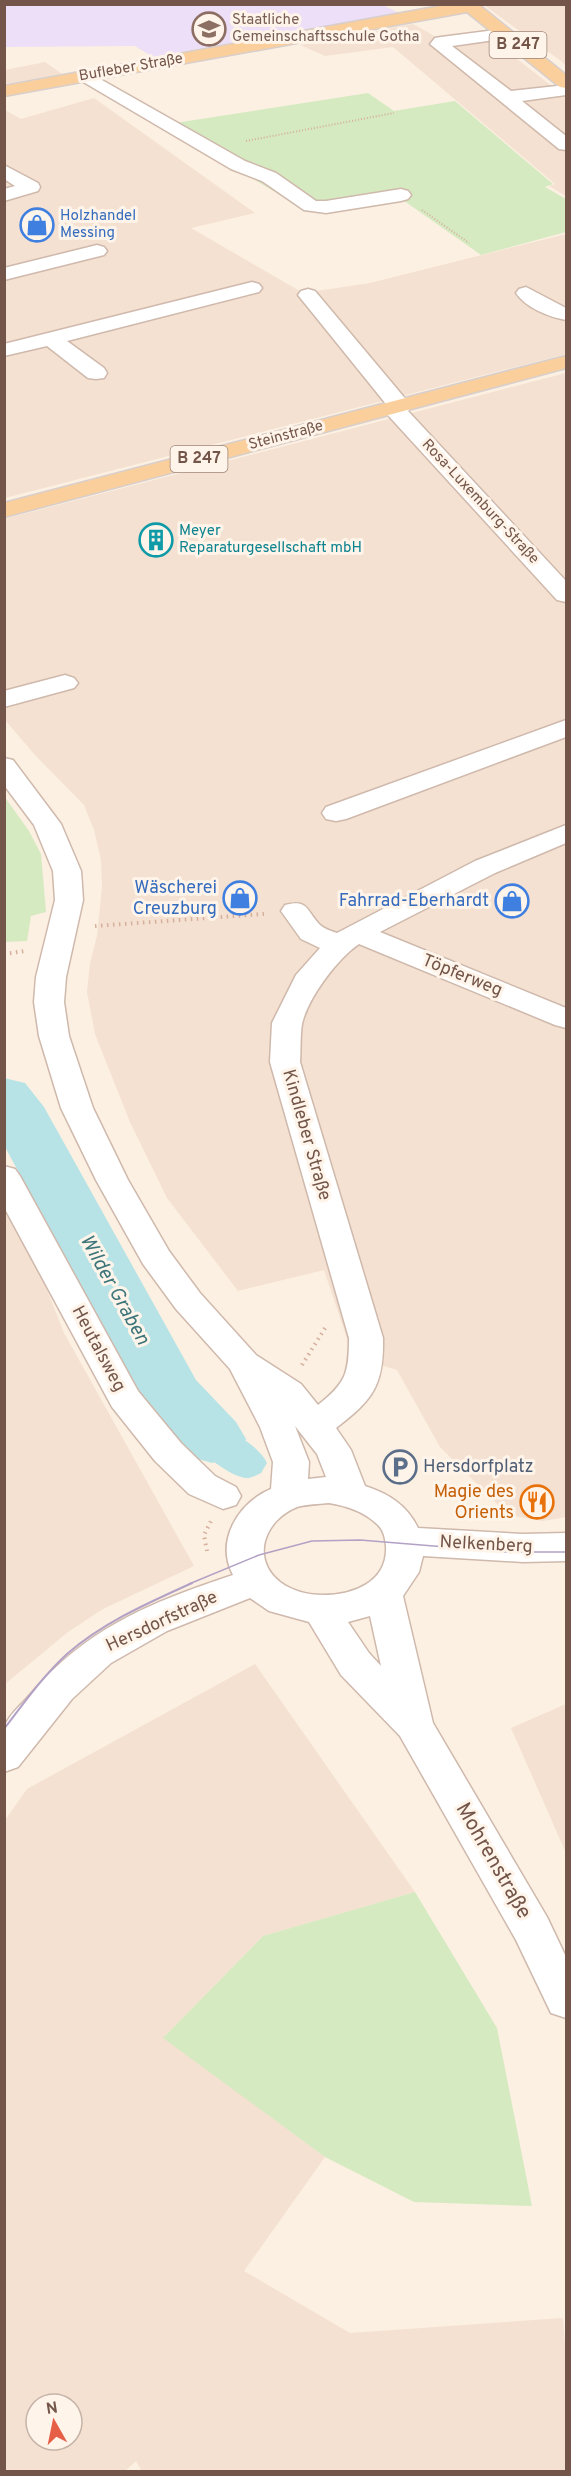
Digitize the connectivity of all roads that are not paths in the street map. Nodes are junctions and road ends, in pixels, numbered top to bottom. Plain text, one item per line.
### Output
1 (473, 5) edge
2 (503, 34) junction
3 (86, 76) junction
4 (563, 76) edge
5 (4, 90) edge
6 (567, 90) edge
7 (507, 98) junction
8 (567, 145) edge
9 (4, 171) edge
10 (4, 195) edge
11 (401, 195) dead end
12 (97, 251) dead end
13 (4, 274) edge
14 (252, 288) dead end
15 (526, 293) dead end
16 (308, 296) dead end
17 (567, 314) edge
18 (50, 338) junction
19 (4, 350) edge
20 (567, 362) edge
21 (96, 373) dead end
22 (397, 407) junction
23 (4, 510) edge
24 (564, 558) dead end
25 (538, 565) junction
26 (567, 596) edge
27 (65, 683) dead end
28 (4, 699) edge
29 (567, 728) edge
30 (4, 766) edge
31 (336, 813) dead end
32 (567, 833) edge
33 (295, 911) road end
34 (348, 939) junction
35 (567, 1019) edge
36 (4, 1176) edge
37 (244, 1363) junction
38 (314, 1426) junction
39 (350, 1493) junction
40 (223, 1496) dead end
41 (289, 1496) junction
42 (401, 1518) junction
43 (567, 1547) edge
44 (256, 1582) junction
45 (383, 1592) junction
46 (321, 1610) junction
47 (414, 1725) junction
48 (4, 1756) edge
49 (567, 2000) edge

1 - 2 main road, B 247
1 - 3 main road, Bufleber Straße / B 247
2 - 4 main road, B 247
2 - 7 street
3 - 5 main road, Bufleber Straße / B 247
3 - 11 street
6 - 7 street
7 - 8 street
9 - 10 street
12 - 13 street
14 - 18 street
15 - 17 street
16 - 22 street, Rosa-Luxemburg-Straße
18 - 19 street
18 - 21 street
20 - 22 main road, Steinstraße / B 247
22 - 23 main road, Steinstraße / B 247
22 - 25 street, Rosa-Luxemburg-Straße
24 - 25 street
25 - 26 street, Rosa-Luxemburg-Straße
27 - 28 street
29 - 31 street
30 - 37 street
32 - 34 street, Kindleber Straße
33 - 34 street, Töpferweg
34 - 35 street, Töpferweg
34 - 38 street, Kindleber Straße
36 - 40 street, Heutalsweg
37 - 38 street
37 - 41 street
38 - 39 street
39 - 41 street
39 - 42 street
41 - 44 street
42 - 43 street, Nelkenberg
42 - 45 street
44 - 46 street
44 - 48 street, Hersdorfstraße
45 - 46 street
45 - 47 street, Mohrenstraße
46 - 47 street, Mohrenstraße
47 - 49 street, Mohrenstraße

